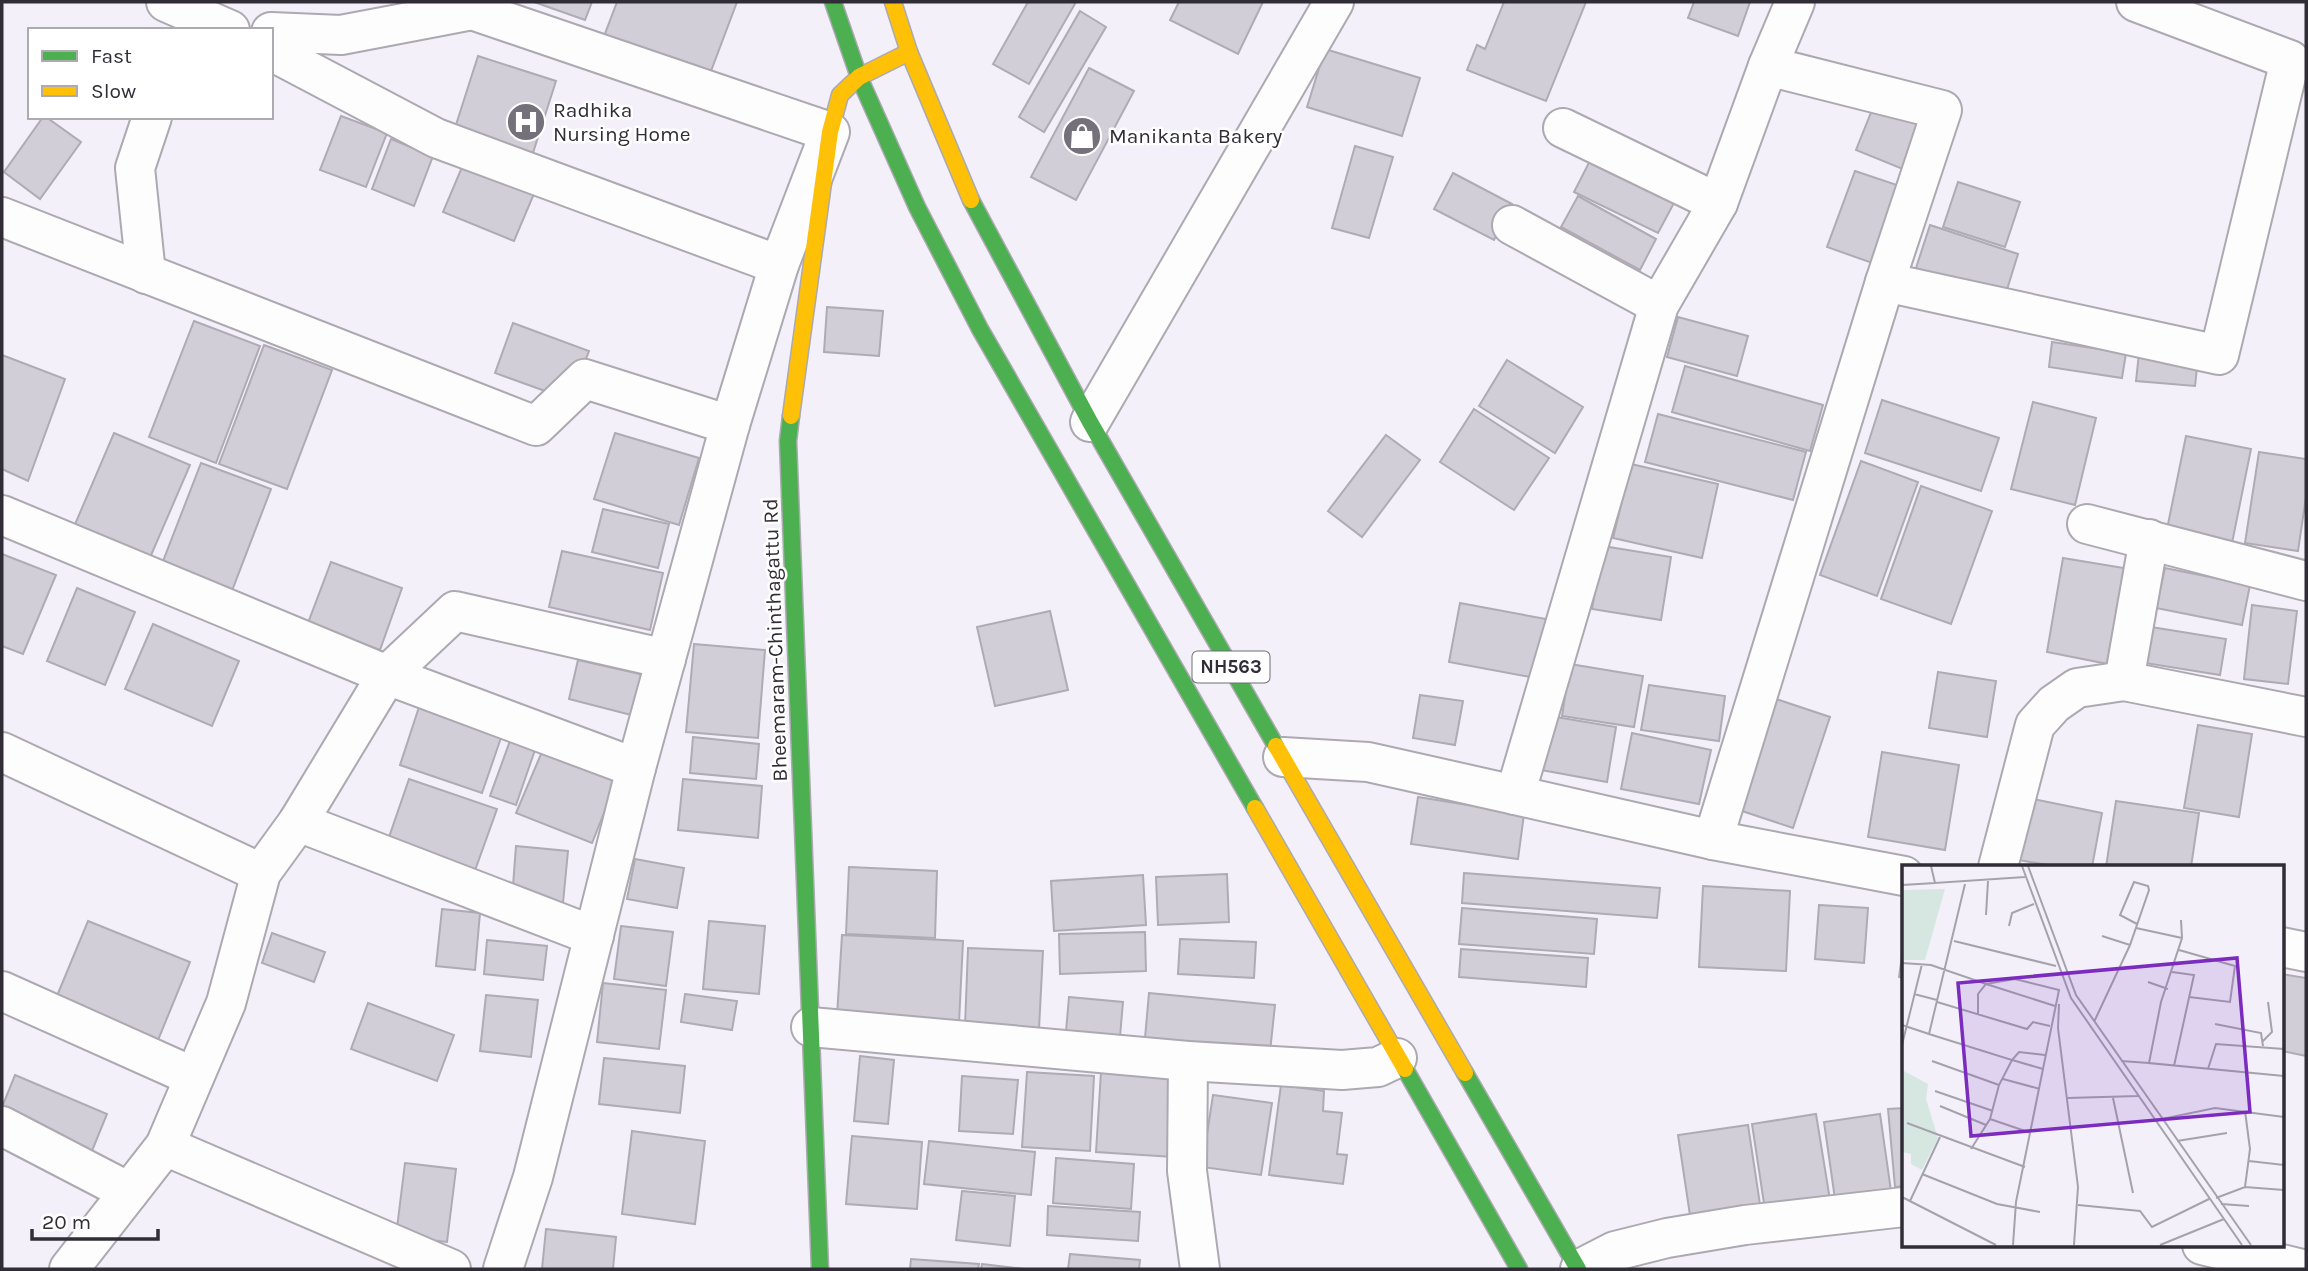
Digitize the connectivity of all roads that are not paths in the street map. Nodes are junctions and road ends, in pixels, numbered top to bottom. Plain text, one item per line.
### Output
1 (166, 2) edge
2 (833, 2) edge
3 (893, 2) edge
4 (1334, 2) edge
5 (1795, 2) edge
6 (2136, 2) edge
7 (225, 28) edge
8 (273, 32) edge
9 (273, 52) edge
10 (909, 52) junction
11 (1768, 66) junction
12 (859, 76) junction
13 (151, 119) edge
14 (1563, 128) dead end
15 (830, 132) junction
16 (1718, 203) junction
17 (2, 217) edge
18 (1512, 225) dead end
19 (779, 265) junction
20 (146, 274) junction
21 (1885, 282) junction
22 (1658, 305) junction
23 (1090, 422) junction
24 (730, 425) junction
25 (2, 515) edge
26 (2087, 524) dead end
27 (2149, 539) junction
28 (2306, 581) edge
29 (666, 659) junction
30 (387, 675) junction
31 (2124, 681) junction
32 (2306, 717) edge
33 (2, 752) edge
34 (1283, 757) junction
35 (636, 768) junction
36 (1515, 795) junction
37 (298, 822) junction
38 (1713, 840) junction
39 (1999, 865) edge
40 (261, 873) junction
41 (1902, 876) edge
42 (594, 936) junction
43 (2284, 947) edge
44 (2306, 952) edge
45 (2, 991) edge
46 (811, 1027) junction
47 (1397, 1058) junction
48 (1188, 1061) junction
49 (194, 1077) junction
50 (2, 1126) edge
51 (165, 1146) junction
52 (130, 1192) junction
53 (1902, 1208) edge
54 (2205, 1246) edge
55 (2266, 1265) edge
56 (69, 1269) edge
57 (451, 1269) edge
58 (503, 1269) edge
59 (820, 1269) edge
60 (1199, 1269) edge
61 (1519, 1269) edge
62 (1579, 1269) edge
63 (2302, 1269) edge

1 - 7 street
2 - 12 main road, NH563
3 - 10 main road, NH563
4 - 23 street
5 - 11 street
6 - 21 street
8 - 15 street
9 - 19 street
10 - 12 main road, Bheemaram-Chinthagattu Rd
10 - 23 main road, NH563
11 - 16 street
11 - 21 street
12 - 15 main road, Bheemaram-Chinthagattu Rd
12 - 47 main road, NH563
13 - 20 street
14 - 16 street
15 - 19 street
15 - 46 main road, Bheemaram-Chinthagattu Rd
16 - 22 street
17 - 20 street
18 - 22 street
19 - 24 street
20 - 24 street
21 - 38 street
22 - 36 street
23 - 34 main road, NH563
24 - 29 street
25 - 30 street
26 - 27 street
27 - 28 street
27 - 31 street
29 - 30 street
29 - 35 street
30 - 35 street
30 - 37 street
31 - 32 street
31 - 39 street
33 - 40 street
34 - 36 street
34 - 62 main road, NH563
35 - 42 street
36 - 38 street
37 - 40 street
37 - 42 street
38 - 41 street
40 - 49 street
42 - 58 street
43 - 44 street
45 - 49 street
46 - 48 street
46 - 59 main road, Bheemaram-Chinthagattu Rd
47 - 48 street
47 - 61 main road, NH563
48 - 60 street
49 - 51 street
50 - 52 street
51 - 52 street
51 - 57 street
52 - 56 street
53 - 62 street
54 - 55 street
55 - 63 street

